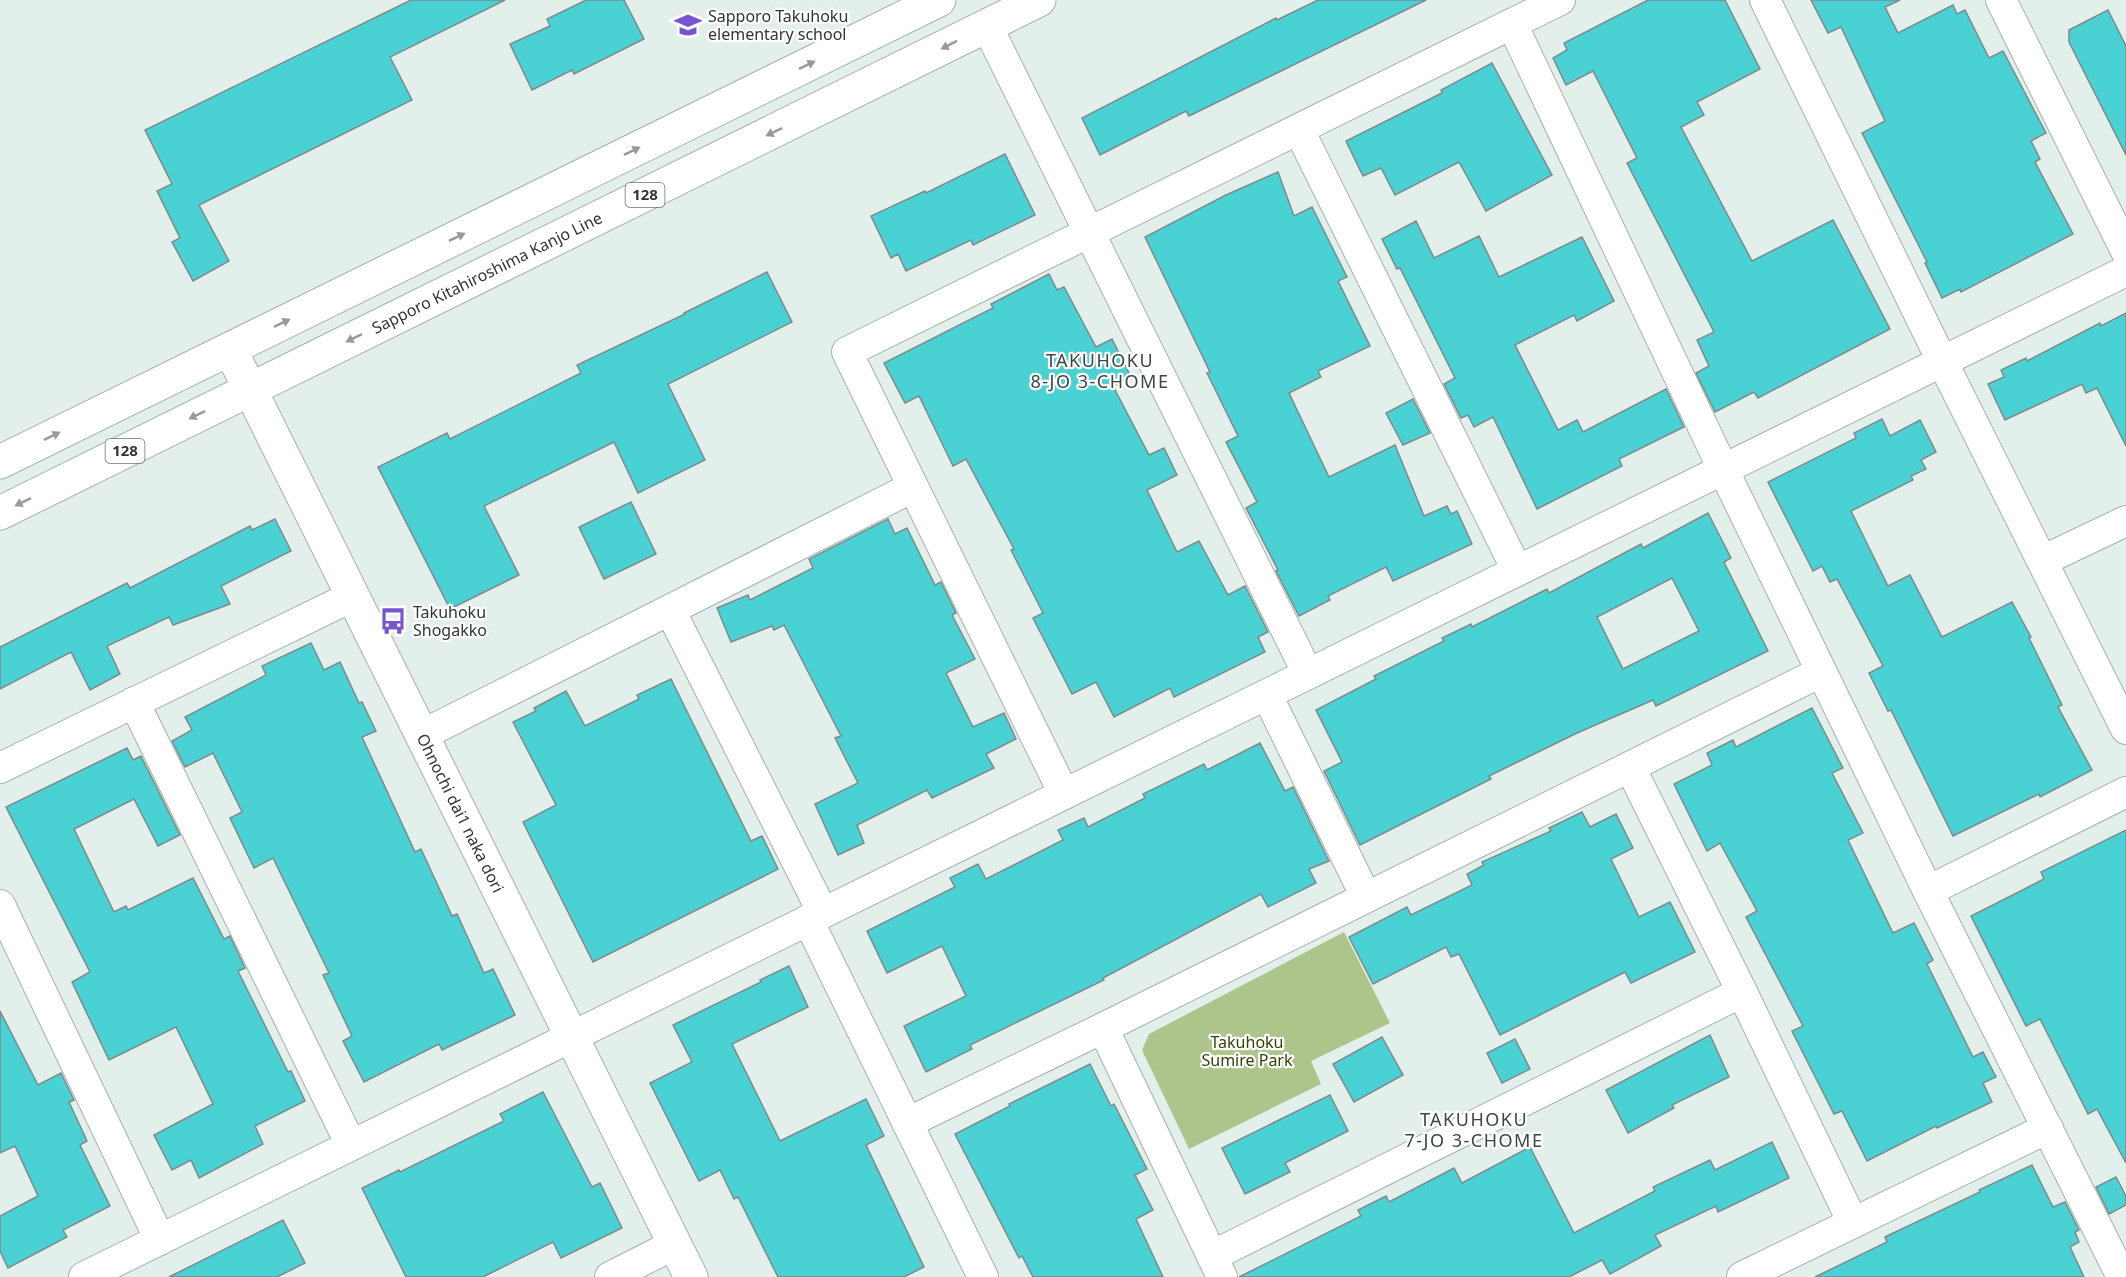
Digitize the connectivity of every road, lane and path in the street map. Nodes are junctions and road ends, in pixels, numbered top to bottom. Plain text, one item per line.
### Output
1 (939, 0) edge
2 (1039, 0) edge
3 (1560, 0) edge
4 (1765, 0) edge
5 (2001, 0) edge
6 (1512, 24) junction
7 (987, 26) junction
8 (1299, 130) junction
9 (1090, 233) junction
10 (2126, 250) edge
11 (2126, 271) edge
12 (230, 349) junction
13 (1942, 361) junction
14 (250, 389) junction
15 (0, 462) edge
16 (1723, 469) junction
17 (913, 487) junction
18 (0, 513) edge
19 (2126, 521) edge
20 (2042, 561) junction
21 (1517, 570) junction
22 (352, 596) junction
23 (670, 610) junction
24 (1821, 672) junction
25 (1308, 674) junction
26 (1267, 695) junction
27 (134, 702) junction
28 (2126, 729) edge
29 (422, 735) junction
30 (1630, 767) junction
31 (0, 768) edge
32 (2126, 792) edge
33 (1064, 794) junction
34 (1928, 891) junction
35 (1366, 897) junction
36 (0, 905) edge
37 (816, 916) junction
38 (1742, 992) junction
39 (1103, 1028) junction
40 (572, 1036) junction
41 (907, 1123) junction
42 (2048, 1128) junction
43 (351, 1145) junction
44 (1853, 1223) junction
45 (160, 1240) junction
46 (675, 1244) junction
47 (1217, 1266) edge
48 (84, 1277) edge
49 (610, 1277) edge
50 (691, 1277) edge
51 (983, 1277) edge
52 (1742, 1277) edge
53 (2121, 1277) edge

12 -> 1 main road
2 - 7 main road, Sapporo Kitahiroshima Kanjo Line / 128
3 - 6 street
4 - 13 street
5 - 10 street
6 - 8 street
6 - 16 street
7 - 9 street
7 -> 14 main road, Sapporo Kitahiroshima Kanjo Line / 128
8 - 9 street
8 - 21 street
9 - 17 street
9 - 25 street
11 - 13 street
12 - 14 main road, Ohnochi dai1 naka dori
15 -> 12 main road
13 - 16 street
13 - 20 street
14 -> 18 main road, Sapporo Kitahiroshima Kanjo Line / 128
14 - 22 main road, Ohnochi dai1 naka dori
16 - 21 street
16 - 24 street
17 - 23 street
17 - 33 street
19 - 20 street
20 - 28 street
21 - 25 street
22 - 27 street
22 - 29 main road, Ohnochi dai1 naka dori
23 - 29 street
23 - 37 street
24 - 30 street
24 - 34 street
25 - 26 street
26 - 33 street
26 - 35 street
27 - 31 street
27 - 43 street
29 - 40 main road, Ohnochi dai1 naka dori
30 - 35 street
30 - 38 street
32 - 34 street
33 - 37 street
34 - 42 street
35 - 39 street
36 - 45 street
37 - 40 street
37 - 41 street
38 - 44 street
38 - 47 street
39 - 41 street
39 - 47 street
40 - 43 street
40 - 46 main road, Ohnochi dai1 naka dori
41 - 51 street
42 - 44 street
42 - 53 street
43 - 45 street
44 - 52 street
45 - 48 street
46 - 49 street
46 - 50 main road, Ohnochi dai1 naka dori

